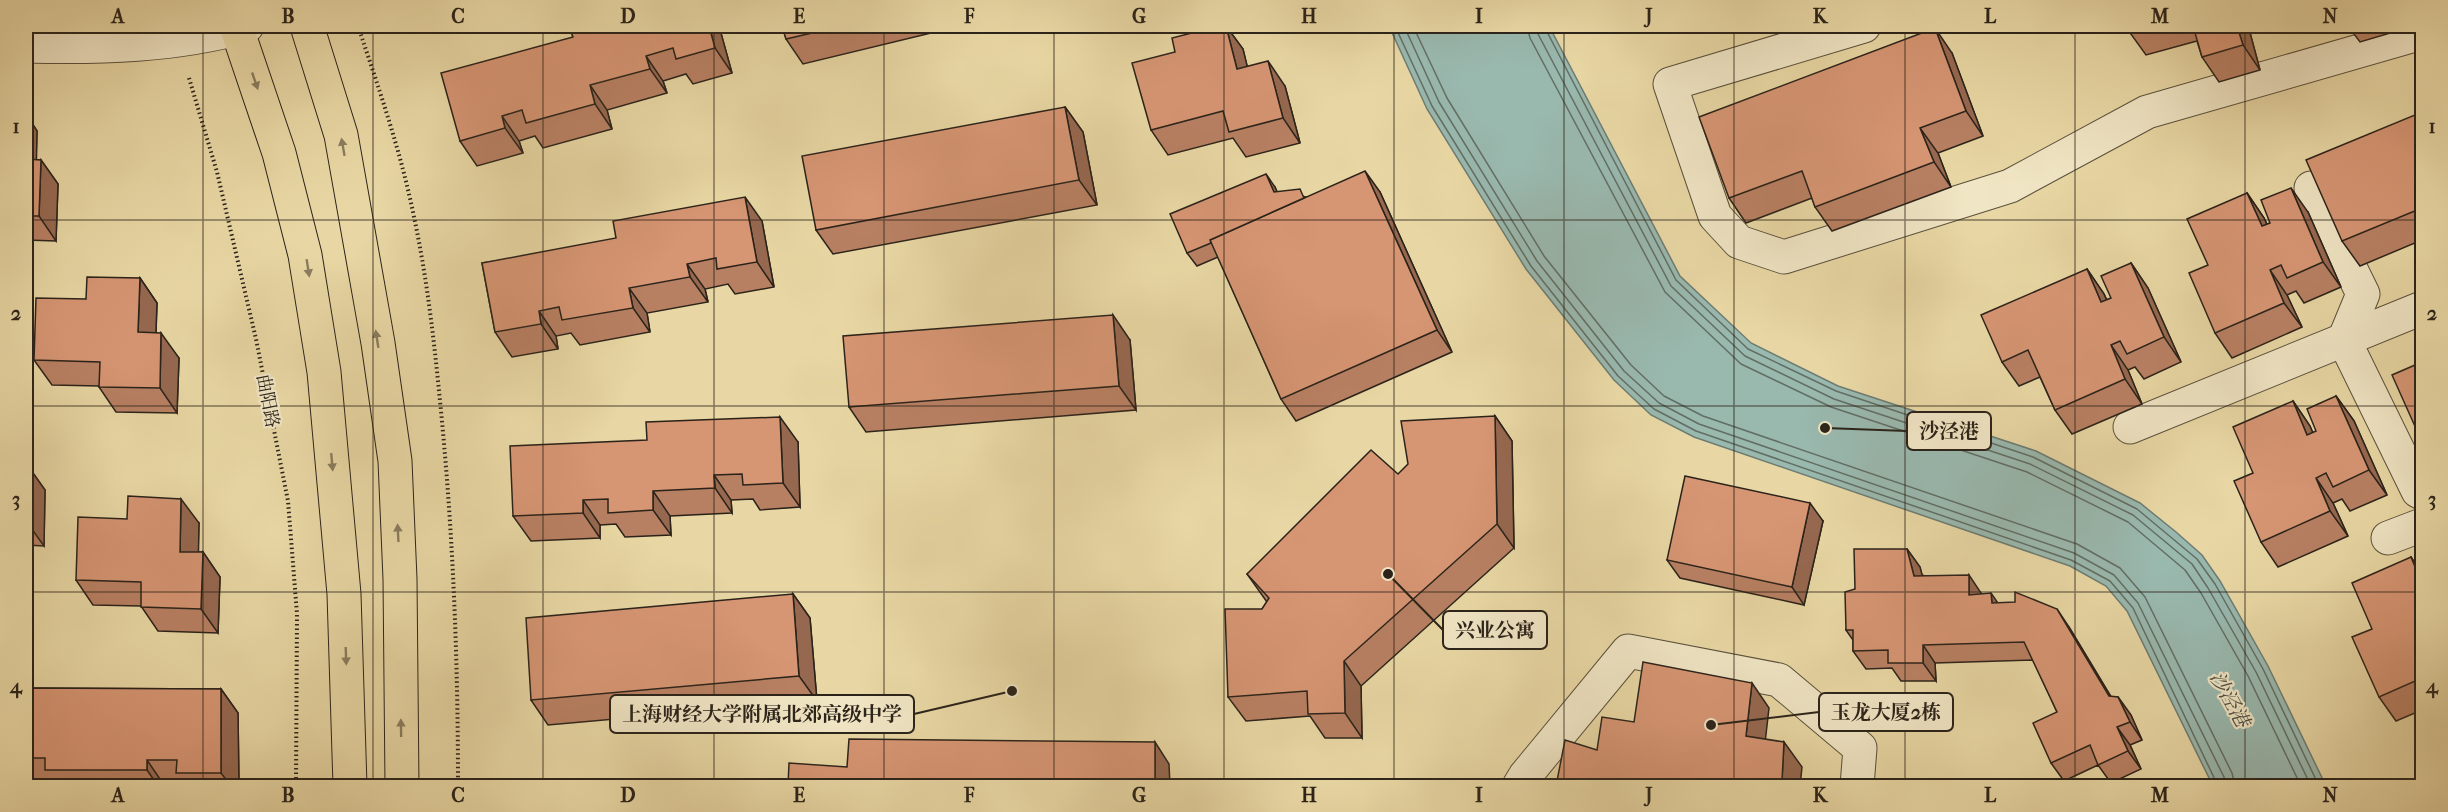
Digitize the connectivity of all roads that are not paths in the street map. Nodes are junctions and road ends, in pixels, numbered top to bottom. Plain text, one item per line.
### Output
1 (240, 26) edge
2 (307, 26) edge
3 (1864, 26) edge
4 (2422, 33) edge
5 (26, 45) edge
6 (2311, 188) edge
7 (2422, 308) edge
8 (2344, 340) junction
9 (2130, 427) dead end
10 (2422, 493) edge
11 (2422, 525) edge
12 (2388, 538) dead end
13 (350, 786) edge
14 (402, 786) edge
15 (1519, 786) edge
16 (1857, 786) edge

1 - 5 street
1 -> 13 main road
14 -> 2 main road
3 - 4 street
6 - 8 street
7 - 8 street
8 - 9 street
8 - 10 street
11 - 12 street
15 - 16 street

